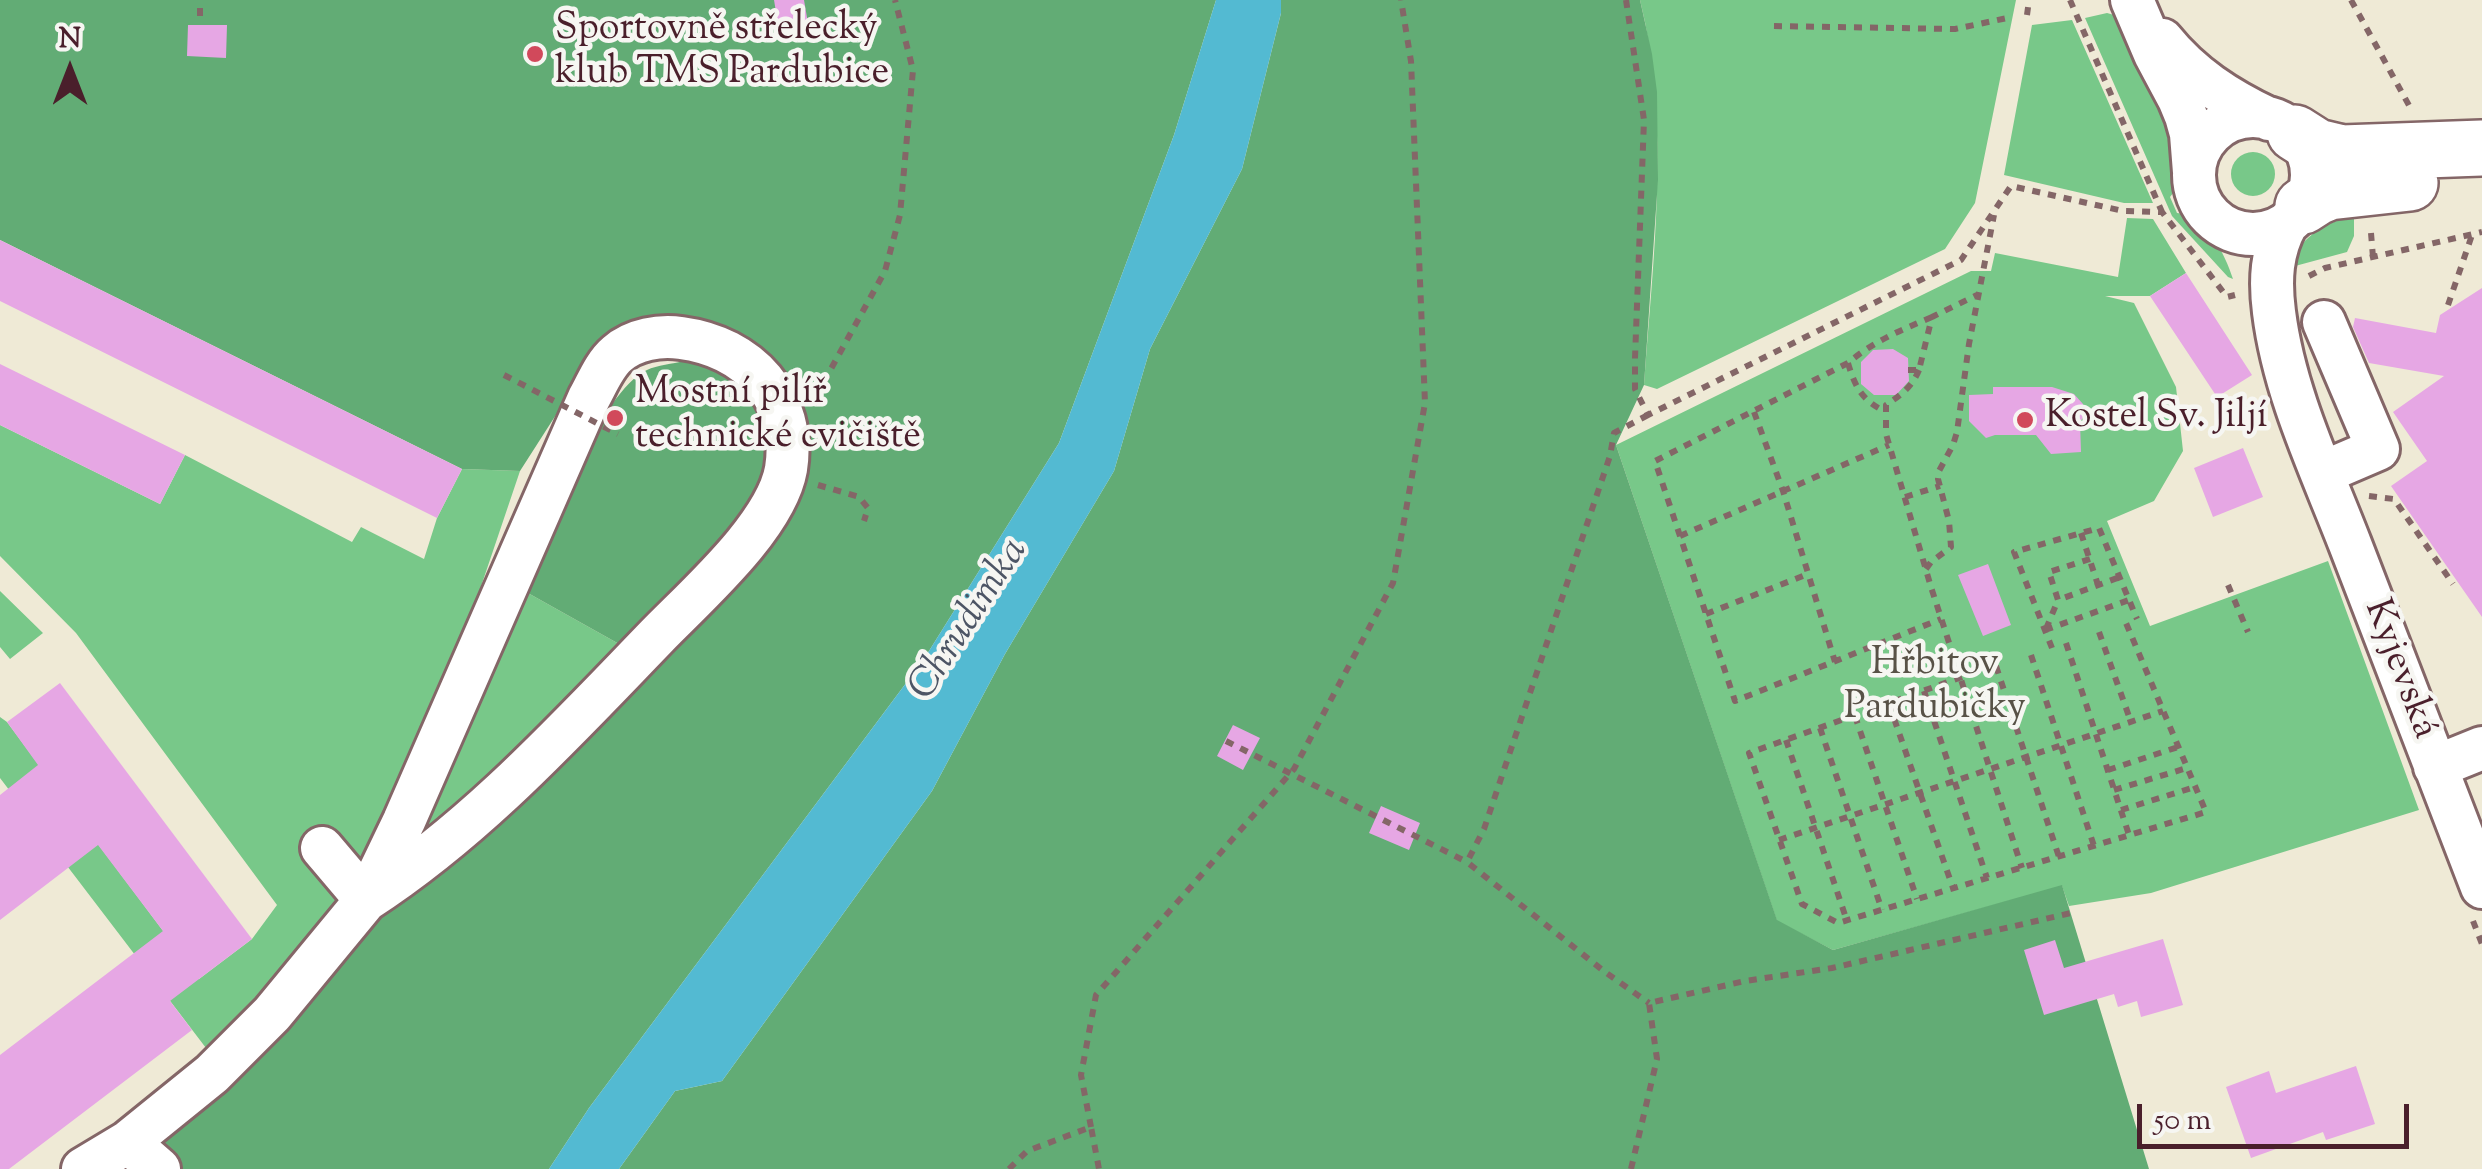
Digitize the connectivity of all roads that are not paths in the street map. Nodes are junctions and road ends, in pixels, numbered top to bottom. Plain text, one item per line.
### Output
1 (2133, 0) edge
2 (2282, 126) junction
3 (2482, 148) edge
4 (2194, 173) junction
5 (2482, 177) edge
6 (2295, 215) junction
7 (2211, 216) junction
8 (2324, 322) dead end
9 (2318, 463) junction
10 (2482, 748) edge
11 (2436, 767) junction
12 (322, 848) dead end
13 (2482, 887) edge
14 (366, 900) junction
15 (144, 1155) edge
16 (83, 1169) edge

1 - 2 street
1 - 4 street
2 - 3 main road
2 - 4 street
2 - 6 street
4 - 7 street
5 - 6 main road
6 - 7 street
6 - 9 street, Kyjevská
7 - 9 street, Kyjevská
8 - 9 street
9 - 11 street, Kyjevská
10 - 11 street
11 - 13 street, Kyjevská
12 - 14 street
14 - 14 street
14 - 15 street
15 - 16 street

